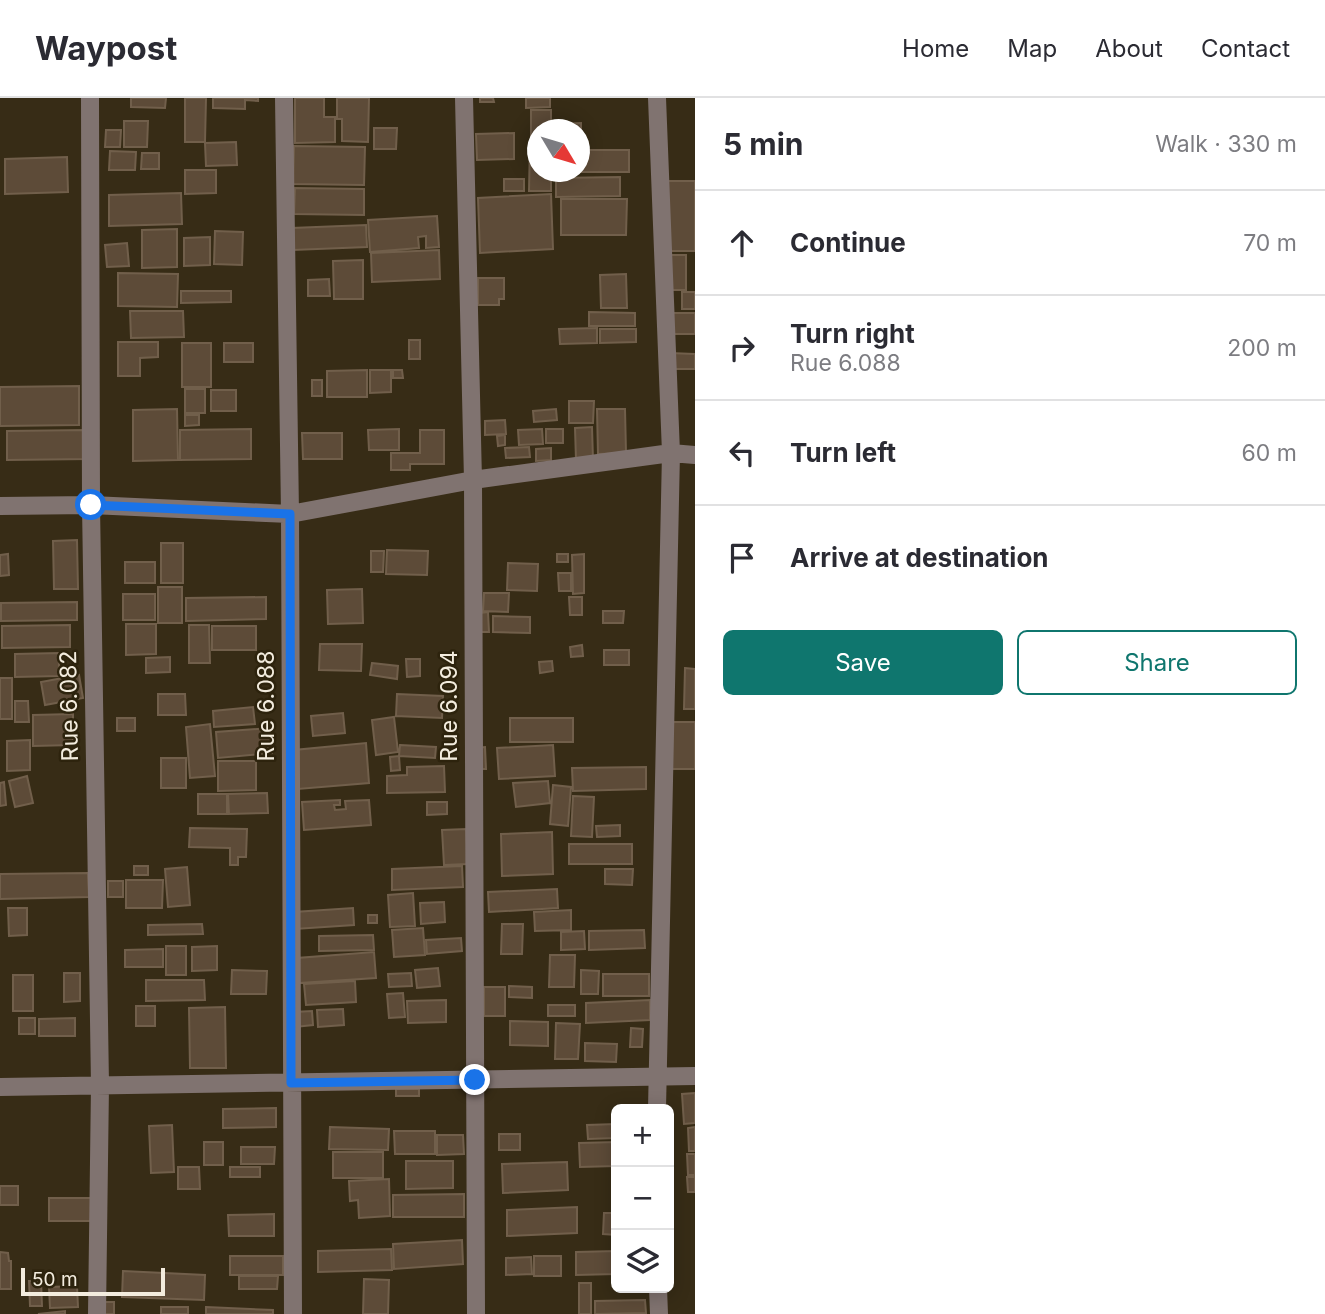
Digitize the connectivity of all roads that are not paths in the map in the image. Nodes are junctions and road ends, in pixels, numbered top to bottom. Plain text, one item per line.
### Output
1 (90, 98) edge
2 (284, 98) edge
3 (464, 98) edge
4 (657, 98) edge
5 (671, 453) junction
6 (695, 455) edge
7 (473, 480) junction
8 (91, 505) junction
9 (0, 506) edge
10 (290, 514) junction
11 (695, 1076) edge
12 (656, 1077) junction
13 (475, 1080) junction
14 (291, 1083) junction
15 (100, 1085) junction
16 (0, 1087) edge
17 (657, 1104) edge
18 (659, 1293) edge
19 (97, 1314) edge
20 (293, 1314) edge
21 (476, 1314) edge
22 (659, 1314) edge

1 - 8 street, Rue 6.082
2 - 10 street, Rue 6.088
3 - 7 street, Rue 6.094
4 - 5 street
5 - 6 street
5 - 7 street
5 - 12 street
7 - 10 street
7 - 13 street, Rue 6.094
8 - 9 street
8 - 10 street
8 - 15 street, Rue 6.082
10 - 14 street, Rue 6.088
11 - 12 street
12 - 13 street
12 - 17 street
13 - 14 street
13 - 21 street, Rue 6.094
14 - 15 street
14 - 20 street, Rue 6.088
15 - 16 street
15 - 19 street, Rue 6.082
18 - 22 street

